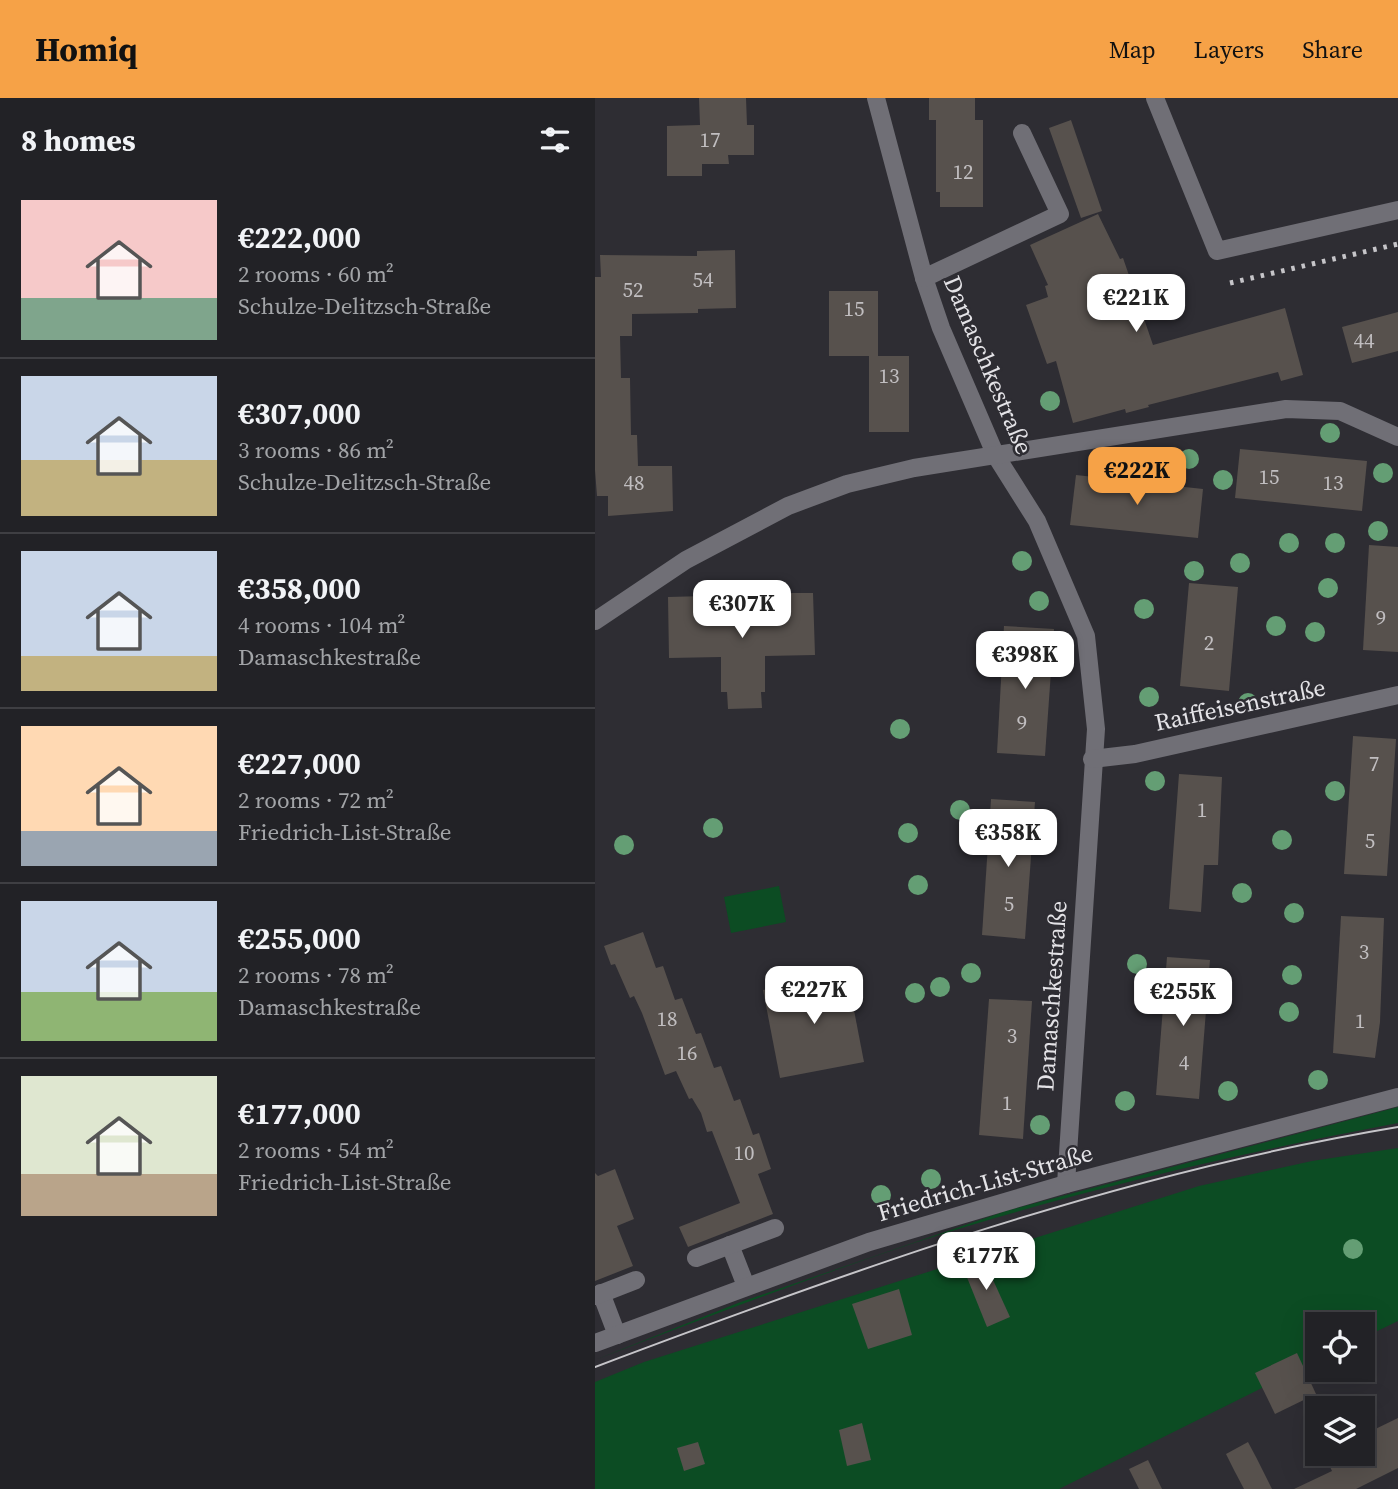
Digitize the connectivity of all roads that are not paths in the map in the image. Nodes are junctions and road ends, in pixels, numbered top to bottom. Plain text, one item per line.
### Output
1 (876, 98) edge
2 (1155, 98) edge
3 (1022, 133) dead end
4 (1398, 210) edge
5 (924, 278) junction
6 (1398, 437) edge
7 (996, 456) junction
8 (595, 621) edge
9 (1398, 695) edge
10 (1092, 759) junction
11 (1398, 1097) edge
12 (1066, 1184) junction
13 (775, 1228) dead end
14 (730, 1245) junction
15 (696, 1258) dead end
16 (636, 1280) dead end
17 (746, 1286) junction
18 (598, 1294) edge
19 (617, 1335) junction
20 (595, 1343) edge

1 - 5 street, Damaschkestraße
2 - 4 street
3 - 5 street
5 - 7 street, Damaschkestraße
6 - 7 street
7 - 8 street
7 - 10 street, Damaschkestraße
9 - 10 street, Raiffeisenstraße
10 - 12 street, Damaschkestraße
11 - 12 street, Friedrich-List-Straße
12 - 17 street, Friedrich-List-Straße
13 - 14 street
14 - 15 street
14 - 17 street
16 - 18 street
17 - 19 street, Friedrich-List-Straße
18 - 19 street
19 - 20 street, Friedrich-List-Straße

